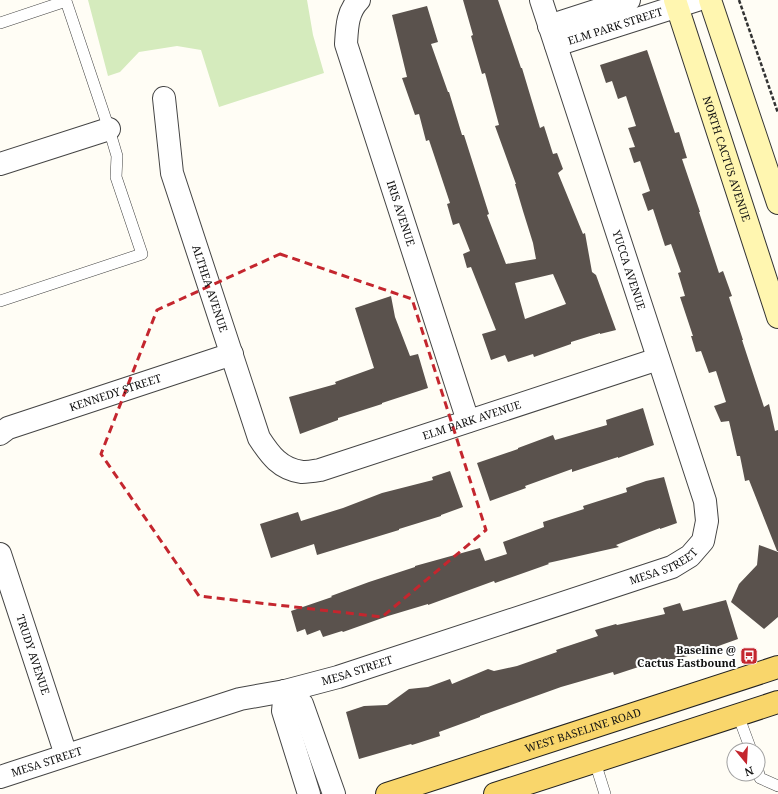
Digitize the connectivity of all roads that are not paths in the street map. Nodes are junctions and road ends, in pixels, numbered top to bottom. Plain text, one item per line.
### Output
1 (541, 0) edge
2 (629, 0) edge
3 (710, 0) edge
4 (683, 2) edge
5 (357, 3) edge
6 (0, 23) edge
7 (553, 36) junction
8 (164, 98) dead end
9 (109, 129) junction
10 (0, 164) edge
11 (778, 203) edge
12 (0, 301) edge
13 (778, 318) edge
14 (232, 354) junction
15 (658, 359) junction
16 (468, 421) junction
17 (0, 434) edge
18 (285, 467) joint
19 (703, 541) joint
20 (0, 554) edge
21 (778, 667) edge
22 (285, 691) junction
23 (778, 702) edge
24 (738, 715) junction
25 (748, 742) edge
26 (66, 755) junction
27 (594, 762) junction
28 (0, 777) edge
29 (766, 781) edge
30 (778, 786) edge
31 (309, 794) edge
32 (334, 794) edge
33 (388, 794) edge
34 (495, 794) edge
35 (605, 794) edge

1 - 7 street, YUCCA AVENUE
2 - 7 street, ELM PARK STREET
3 - 11 main road
4 - 7 street, ELM PARK STREET
4 - 13 main road, NORTH CACTUS AVENUE
5 - 16 street, IRIS AVENUE
6 - 9 lane
7 - 15 street, YUCCA AVENUE
8 - 14 street, ALTHEA AVENUE
9 - 10 street
9 - 12 lane
14 - 17 street, KENNEDY STREET
14 - 18 street, ALTHEA AVENUE
15 - 16 street, ELM PARK AVENUE
15 - 19 street, YUCCA AVENUE
16 - 18 street, ELM PARK AVENUE
19 - 22 street, MESA STREET
20 - 26 street, TRUDY AVENUE
21 - 33 main road, WEST BASELINE ROAD
22 - 26 street, MESA STREET
22 - 31 street
22 - 32 street
23 - 24 main road
24 - 25 lane
24 - 27 main road
26 - 28 street, MESA STREET
27 - 34 main road
27 - 35 lane
29 - 30 lane

